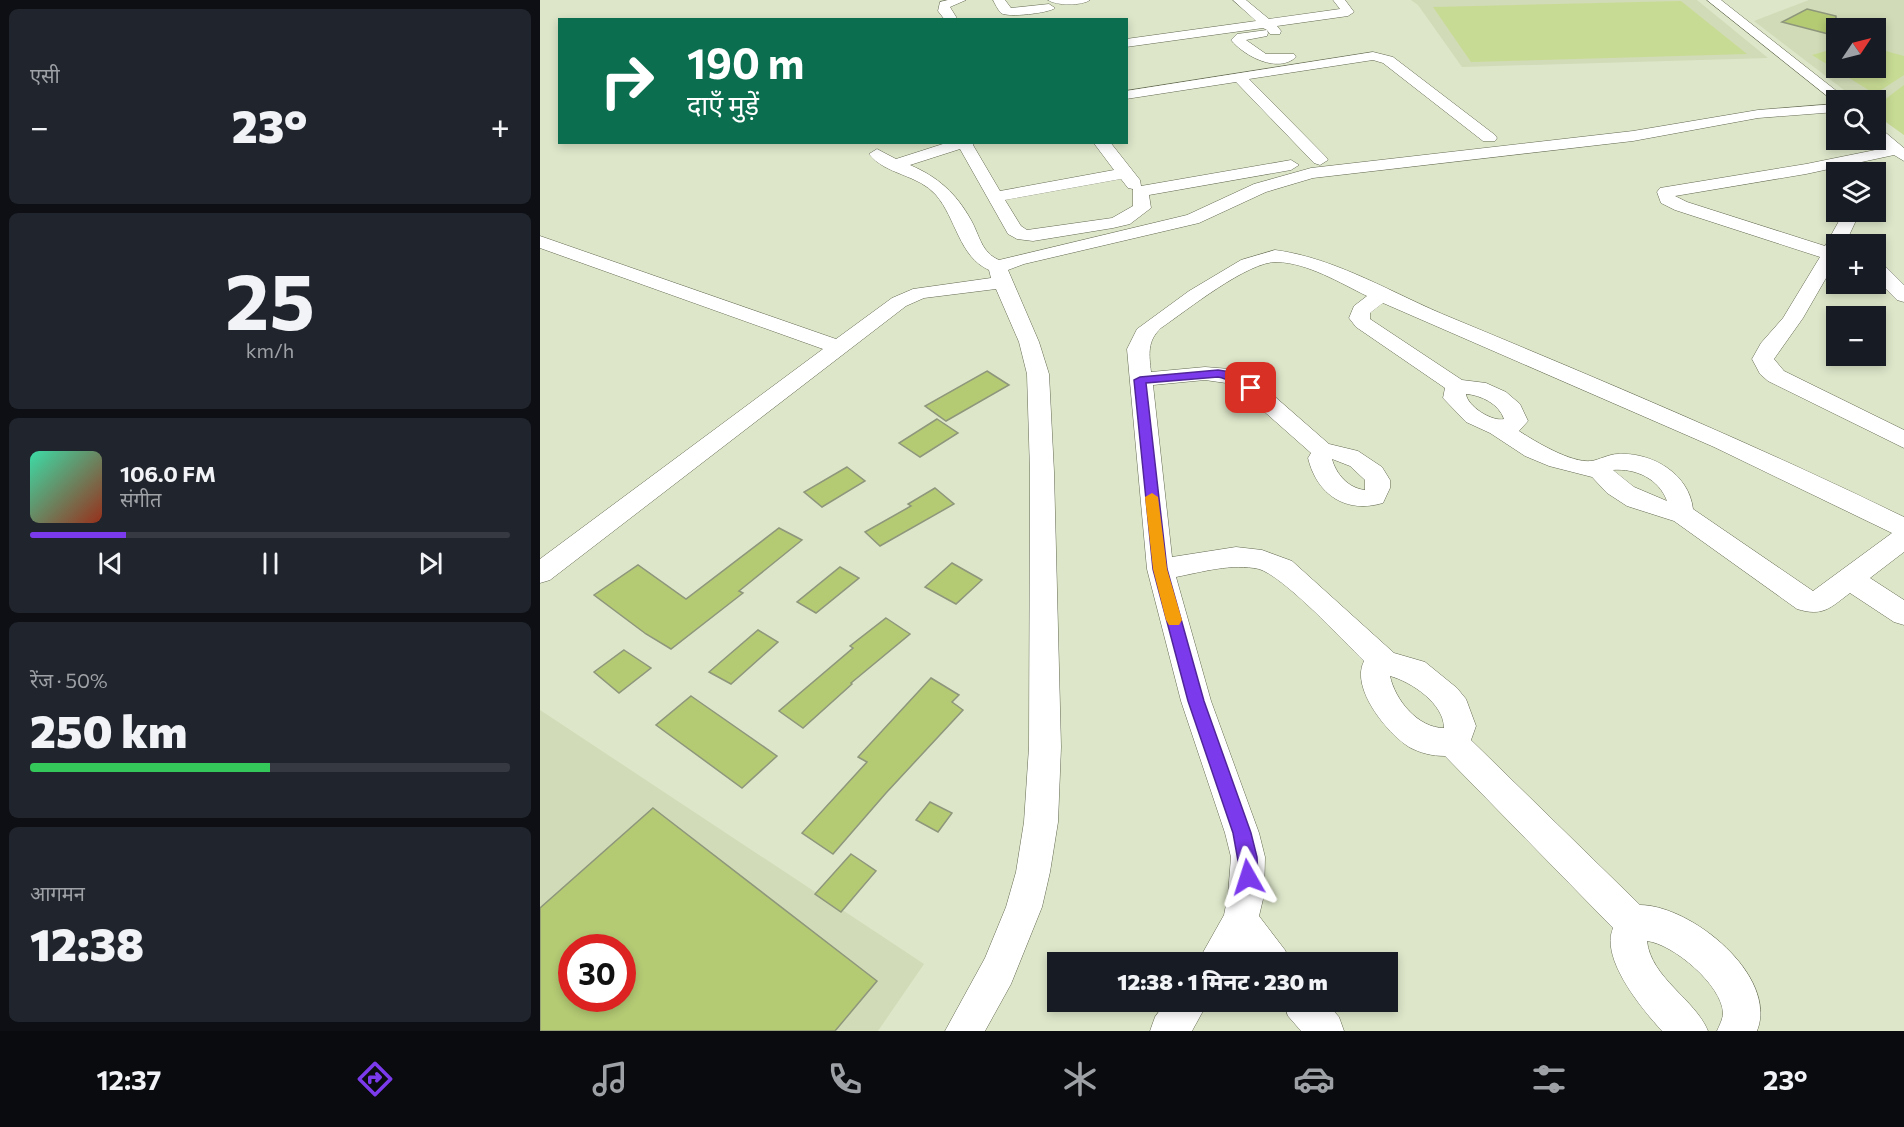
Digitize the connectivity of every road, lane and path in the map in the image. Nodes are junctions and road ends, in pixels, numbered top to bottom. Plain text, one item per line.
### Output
1 (960, 0) edge
2 (999, 0) edge
3 (1084, 0) edge
4 (1239, 0) edge
5 (1340, 0) edge
6 (1713, 0) edge
7 (1054, 3) edge
8 (950, 18) edge
9 (1058, 18) edge
10 (1278, 34) junction
11 (1128, 43) edge
12 (1309, 60) junction
13 (1239, 77) junction
14 (1828, 90) edge
15 (1128, 95) edge
16 (1826, 109) edge
17 (1638, 125) dead end
18 (1490, 138) junction
19 (1886, 140) edge
20 (910, 144) edge
21 (962, 144) edge
22 (966, 144) edge
23 (1103, 144) edge
24 (1902, 154) edge
25 (1320, 160) junction
26 (894, 165) junction
27 (1886, 166) edge
28 (1125, 173) junction
29 (1140, 191) junction
30 (994, 197) junction
31 (540, 242) edge
32 (1826, 242) edge
33 (1826, 266) edge
34 (1000, 275) junction
35 (1886, 278) edge
36 (1380, 296) junction
37 (1904, 296) edge
38 (839, 347) junction
39 (1140, 380) junction
40 (1904, 440) edge
41 (1324, 452) dead end
42 (1904, 528) edge
43 (1904, 538) edge
44 (1160, 569) junction
45 (540, 573) edge
46 (1850, 579) junction
47 (1904, 614) edge
48 (1384, 662) junction
49 (1452, 742) junction
50 (1240, 921) junction
51 (1633, 923) junction
52 (1222, 952) edge
53 (1264, 952) edge
54 (1182, 1012) edge
55 (1310, 1012) edge
56 (964, 1031) edge
57 (1169, 1031) edge
58 (1325, 1031) edge
59 (1689, 1031) edge
60 (1736, 1031) edge

1 - 8 street
2 - 7 street
3 - 7 street
4 - 10 street
5 - 10 street
6 - 14 street
7 - 9 street
10 - 11 street
10 - 12 street
10 - 12 street
12 - 13 street
12 - 18 street
13 - 15 street
13 - 25 street
16 - 34 street
17 - 18 street
18 - 25 street
19 - 24 street
20 - 26 street
21 - 26 street
22 - 30 street
23 - 28 street
24 - 27 street
24 - 32 street
25 - 29 street
26 - 34 street
28 - 29 street
28 - 30 street
29 - 30 street
31 - 38 street
33 - 40 street
34 - 38 street
34 - 56 street
35 - 37 street
36 - 39 street
36 - 42 street
36 - 46 street
38 - 45 street
39 - 41 street
39 - 44 street
43 - 46 street
44 - 48 street
44 - 50 street
46 - 47 street
48 - 49 street
48 - 49 street
49 - 51 street
50 - 52 street
50 - 53 street
51 - 59 street
51 - 60 street
54 - 57 street
55 - 58 street

